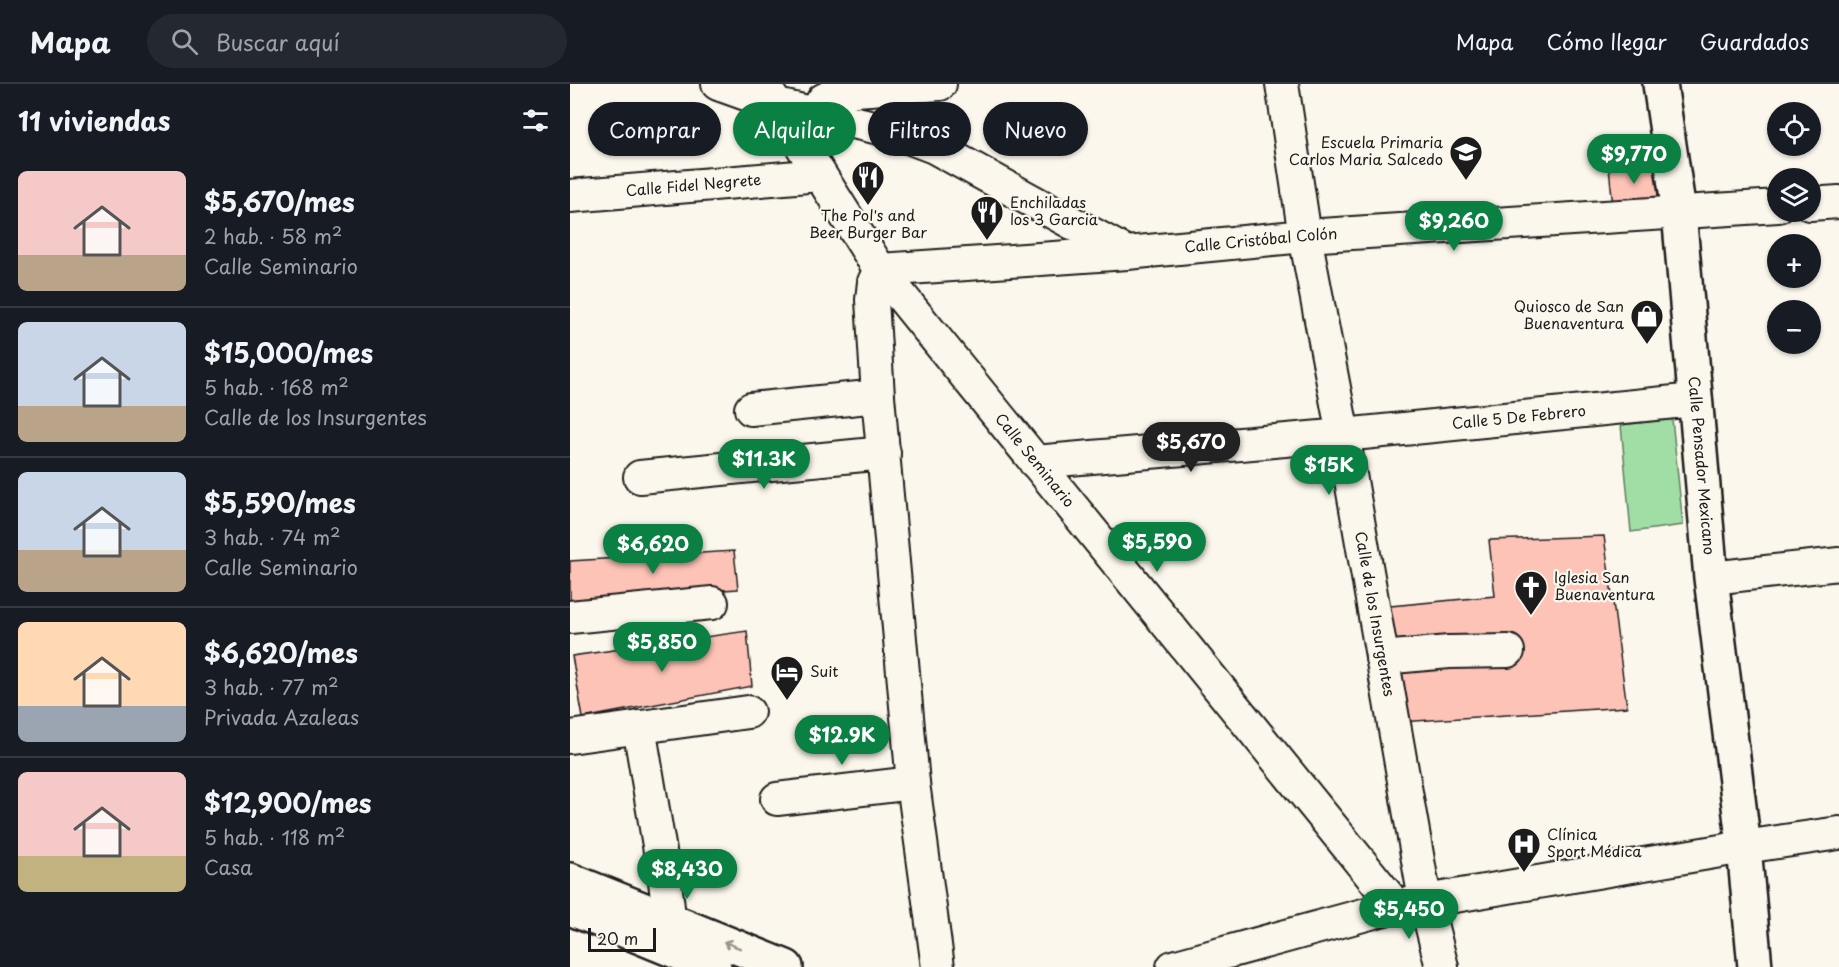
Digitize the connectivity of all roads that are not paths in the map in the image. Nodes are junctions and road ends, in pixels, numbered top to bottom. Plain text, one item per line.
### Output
1 (718, 84) edge
2 (940, 84) edge
3 (1282, 84) edge
4 (1660, 84) edge
5 (770, 94) edge
6 (789, 102) edge
7 (822, 102) edge
8 (856, 122) edge
9 (820, 175) junction
10 (570, 196) edge
11 (1839, 202) edge
12 (1821, 203) edge
13 (1767, 207) edge
14 (1679, 212) junction
15 (1305, 236) junction
16 (1127, 253) junction
17 (880, 270) junction
18 (878, 396) junction
19 (1695, 400) junction
20 (751, 409) dead end
21 (1343, 435) junction
22 (884, 453) junction
23 (1035, 462) junction
24 (640, 477) dead end
25 (1839, 564) edge
26 (1711, 578) junction
27 (712, 603) dead end
28 (570, 618) edge
29 (1508, 651) dead end
30 (1382, 658) junction
31 (748, 712) dead end
32 (639, 728) junction
33 (570, 737) edge
34 (914, 783) junction
35 (777, 800) dead end
36 (1839, 833) edge
37 (1744, 847) junction
38 (570, 880) edge
39 (1411, 903) junction
40 (570, 908) edge
41 (672, 936) junction
42 (714, 967) edge
43 (786, 967) edge
44 (938, 967) edge
45 (1173, 967) edge
46 (1442, 967) edge
47 (1755, 967) edge

1 - 5 street
2 - 7 street
3 - 15 street, Calle de los Insurgentes
4 - 14 main road, Calle Pensador Mexicano
5 - 6 street
5 - 9 street, Calle Seminario
8 - 16 street
9 - 10 street, Calle Fidel Negrete
9 - 17 street, Calle Seminario
11 - 12 street
13 - 14 street, Calle Cristóbal Colón
14 - 15 street, Calle Cristóbal Colón
14 - 19 main road, Calle Pensador Mexicano
15 - 16 street, Calle Cristóbal Colón
15 - 21 street, Calle de los Insurgentes
16 - 17 street, Calle Cristóbal Colón
17 - 18 street
17 - 23 street, Calle Seminario
18 - 20 street
18 - 22 street
19 - 21 street, Calle 5 De Febrero
19 - 26 main road, Calle Pensador Mexicano
21 - 23 street, Calle 5 De Febrero
21 - 30 street, Calle de los Insurgentes
22 - 24 street
22 - 34 street
23 - 39 street, Calle Seminario
25 - 26 street
26 - 37 main road, Calle Pensador Mexicano
27 - 28 street
29 - 30 street
30 - 39 street, Calle de los Insurgentes
31 - 32 street
32 - 33 street
32 - 41 street
34 - 35 street
34 - 44 street
36 - 37 street
37 - 39 street
37 - 47 main road, Calle Pensador Mexicano
38 - 41 main road
39 - 45 street
39 - 46 street, Calle de los Insurgentes
40 - 41 main road
41 - 42 main road
43 -> 41 main road

